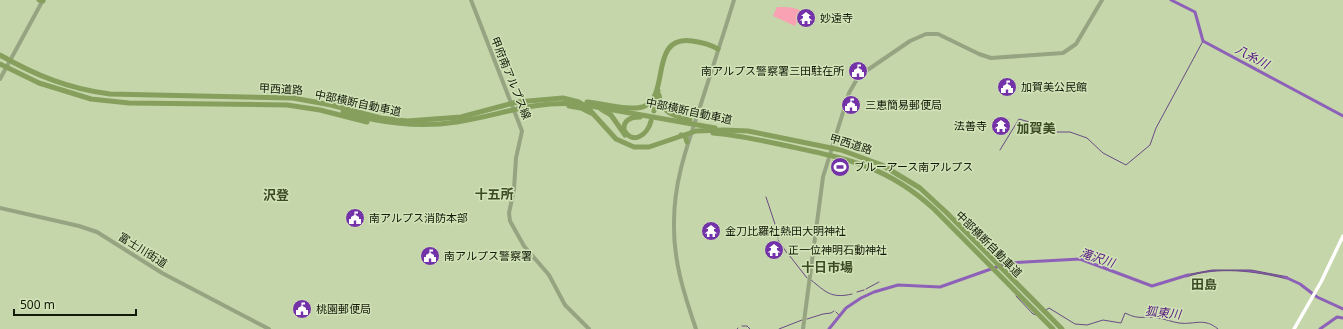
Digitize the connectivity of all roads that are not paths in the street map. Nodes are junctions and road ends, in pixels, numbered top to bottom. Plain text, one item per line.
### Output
1 (41, 0) edge
2 (470, 0) edge
3 (733, 0) edge
4 (1102, 0) edge
5 (717, 49) junction
6 (0, 57) edge
7 (9, 60) junction
8 (3, 66) edge
9 (0, 73) edge
10 (0, 78) edge
11 (658, 88) junction
12 (512, 103) junction
13 (592, 104) junction
14 (515, 111) junction
15 (654, 111) dead end
16 (688, 122) junction
17 (602, 123) junction
18 (695, 129) junction
19 (690, 132) junction
20 (739, 132) junction
21 (681, 135) junction
22 (687, 142) junction
23 (832, 148) junction
24 (830, 155) junction
25 (0, 208) edge
26 (1343, 236) edge
27 (269, 329) edge
28 (589, 329) edge
29 (696, 329) edge
30 (803, 329) edge
31 (1053, 329) edge
32 (1061, 329) edge
33 (1294, 329) edge

1 - 7 main road
2 - 12 main road, 甲府南アルプス線
3 - 5 main road
4 - 23 main road
5 - 11 highway
5 - 18 main road
5 - 19 main road
6 - 7 highway, 甲西道路
6 - 13 highway, 中部横断自動車道
6 - 13 highway, 中部横断自動車道
7 - 8 main road
7 - 12 highway, 甲西道路
8 - 9 main road
8 - 10 main road
8 - 14 highway, 甲西道路
11 - 13 highway
11 - 15 highway
11 - 16 highway
12 - 14 main road, 甲府南アルプス線
12 - 17 highway, 甲西道路
13 - 16 highway, 中部横断自動車道
13 - 16 highway
14 - 17 highway, 甲西道路
14 - 28 main road, 甲府南アルプス線
16 - 20 highway, 中部横断自動車道
16 - 20 highway, 中部横断自動車道
17 - 21 highway, 甲西道路
18 - 19 highway, 甲西道路
18 - 23 highway, 甲西道路
19 - 21 highway, 甲西道路
19 - 22 main road
19 - 24 highway, 甲西道路
20 - 32 highway, 中部横断自動車道
21 - 22 highway
22 - 29 main road
23 - 24 main road
23 - 32 highway, 甲西道路
24 - 30 main road
24 - 31 highway, 甲西道路
25 - 27 main road, 富士川街道
26 - 33 main road

